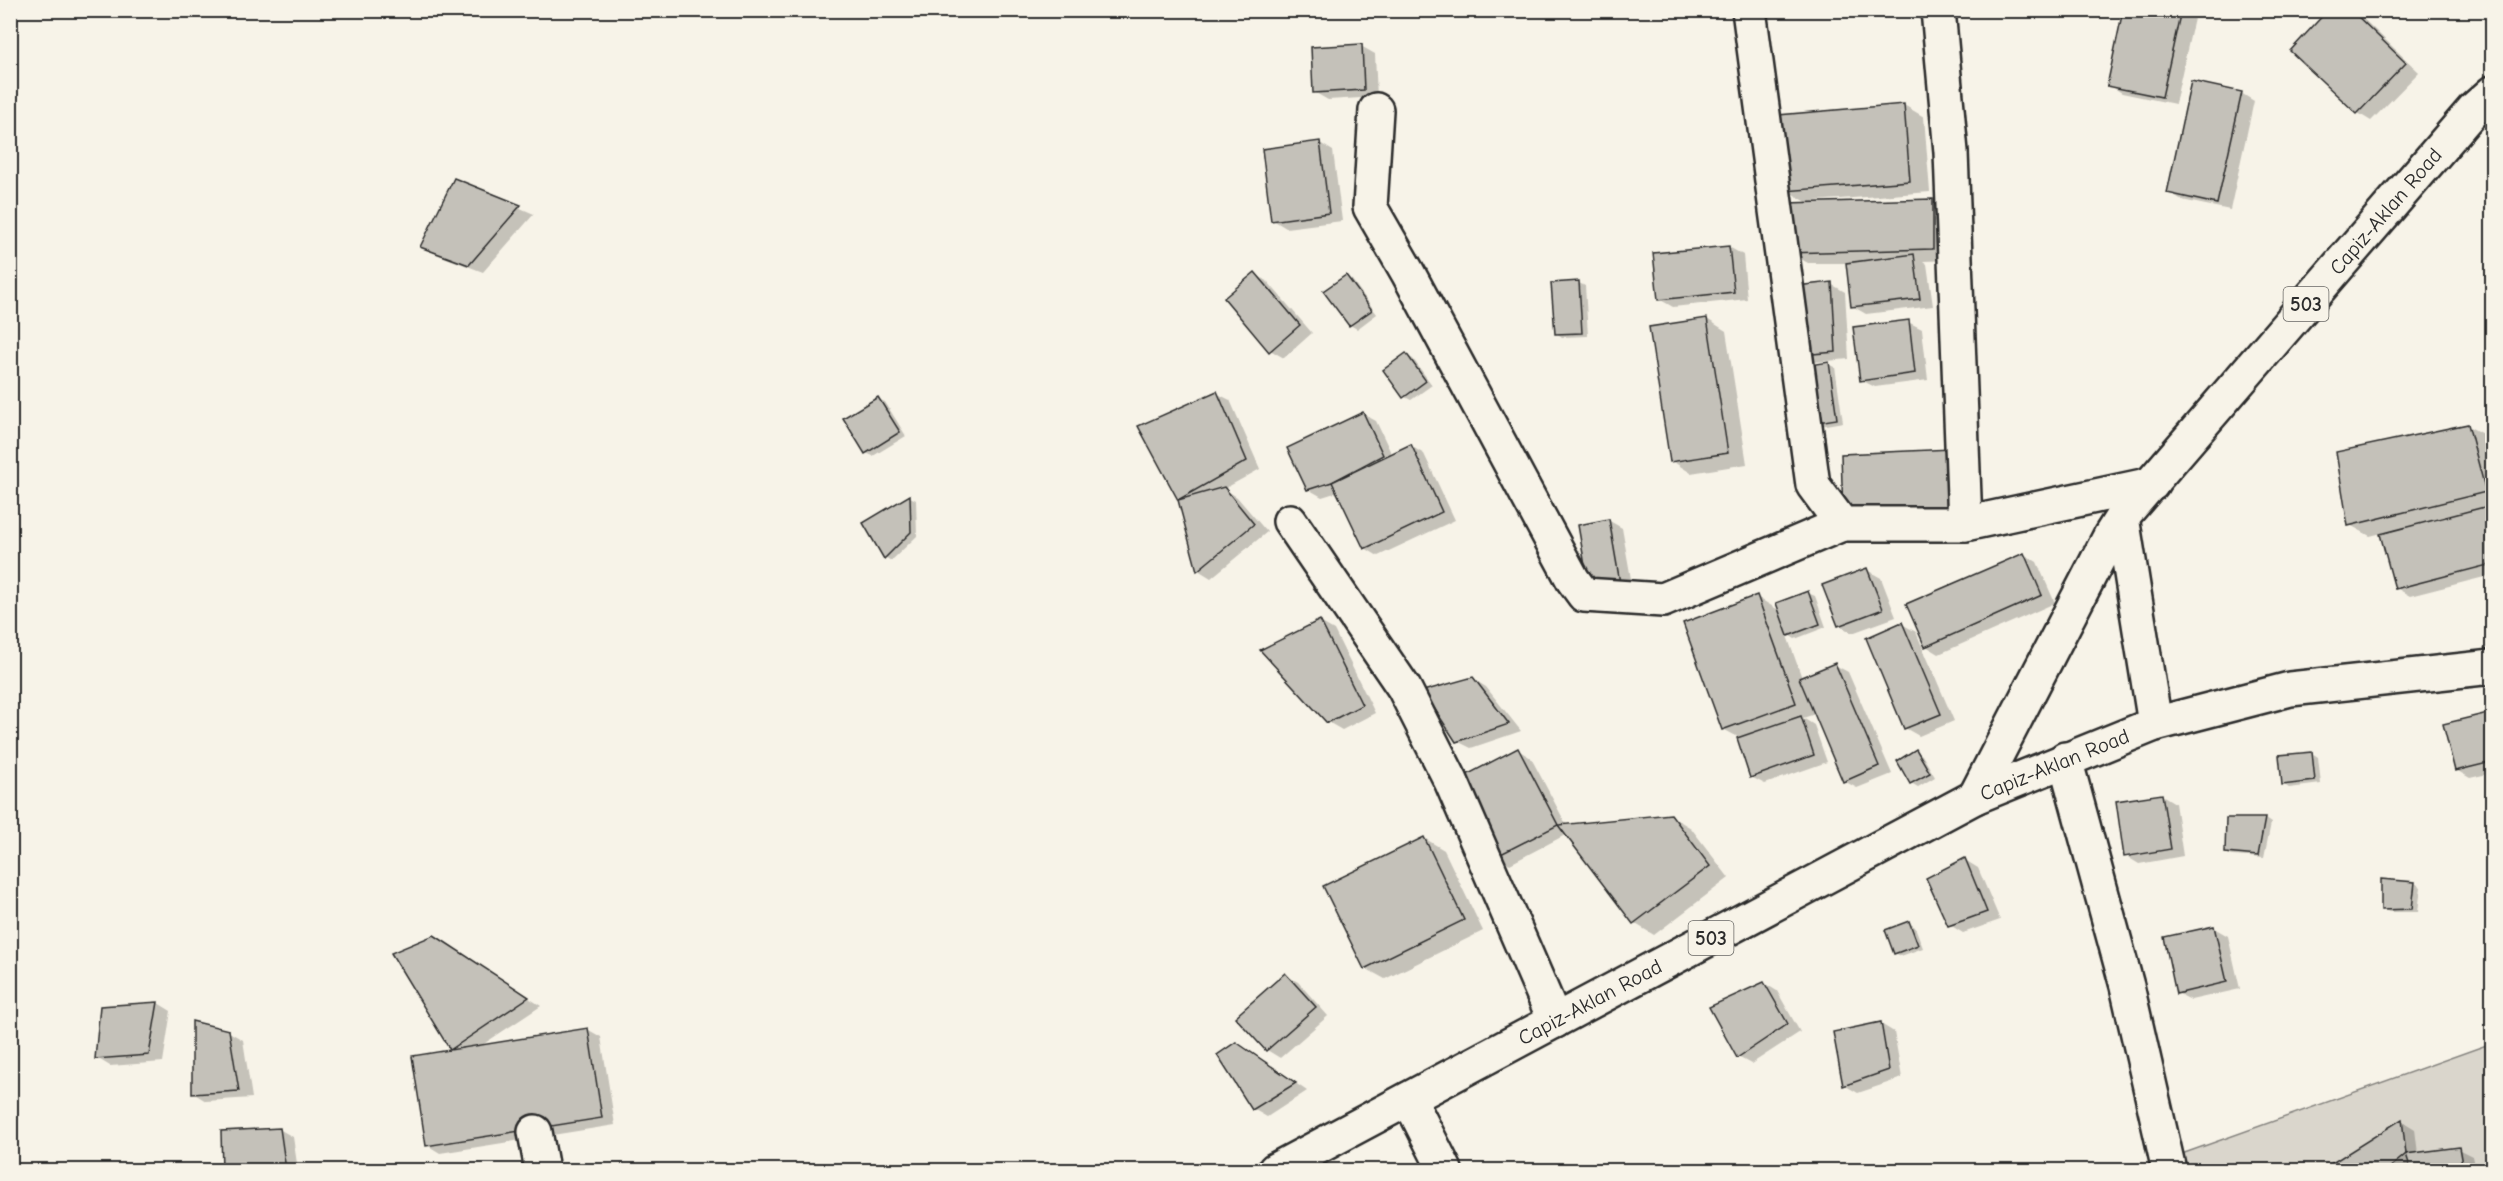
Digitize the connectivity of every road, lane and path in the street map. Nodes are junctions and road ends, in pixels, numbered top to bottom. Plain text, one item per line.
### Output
1 (1749, 10) edge
2 (1938, 10) edge
3 (2493, 93) edge
4 (1376, 110) dead end
5 (2152, 484) junction
6 (2122, 518) junction
7 (1290, 521) dead end
8 (1842, 524) junction
9 (1965, 524) junction
10 (2493, 668) edge
11 (2155, 724) junction
12 (2065, 759) junction
13 (1976, 797) junction
14 (1555, 1021) junction
15 (1409, 1099) junction
16 (535, 1132) dead end
17 (542, 1170) edge
18 (1275, 1170) edge
19 (1445, 1170) edge
20 (2169, 1170) edge

1 - 8 street
2 - 9 street
3 - 5 street, Capiz-Aklan Road / 503
4 - 8 street
5 - 6 street, Capiz-Aklan Road / 503
5 - 9 street
6 - 11 street, Capiz-Aklan Road
6 - 13 street, 503
7 - 14 street
8 - 9 street
10 - 11 street
11 - 12 street, Capiz-Aklan Road / 503
12 - 13 street, Capiz-Aklan Road / 503
12 - 20 street
13 - 14 street, Capiz-Aklan Road / 503
14 - 15 street, Capiz-Aklan Road / 503
15 - 18 street, Capiz-Aklan Road / 503
15 - 19 street
16 - 17 street

